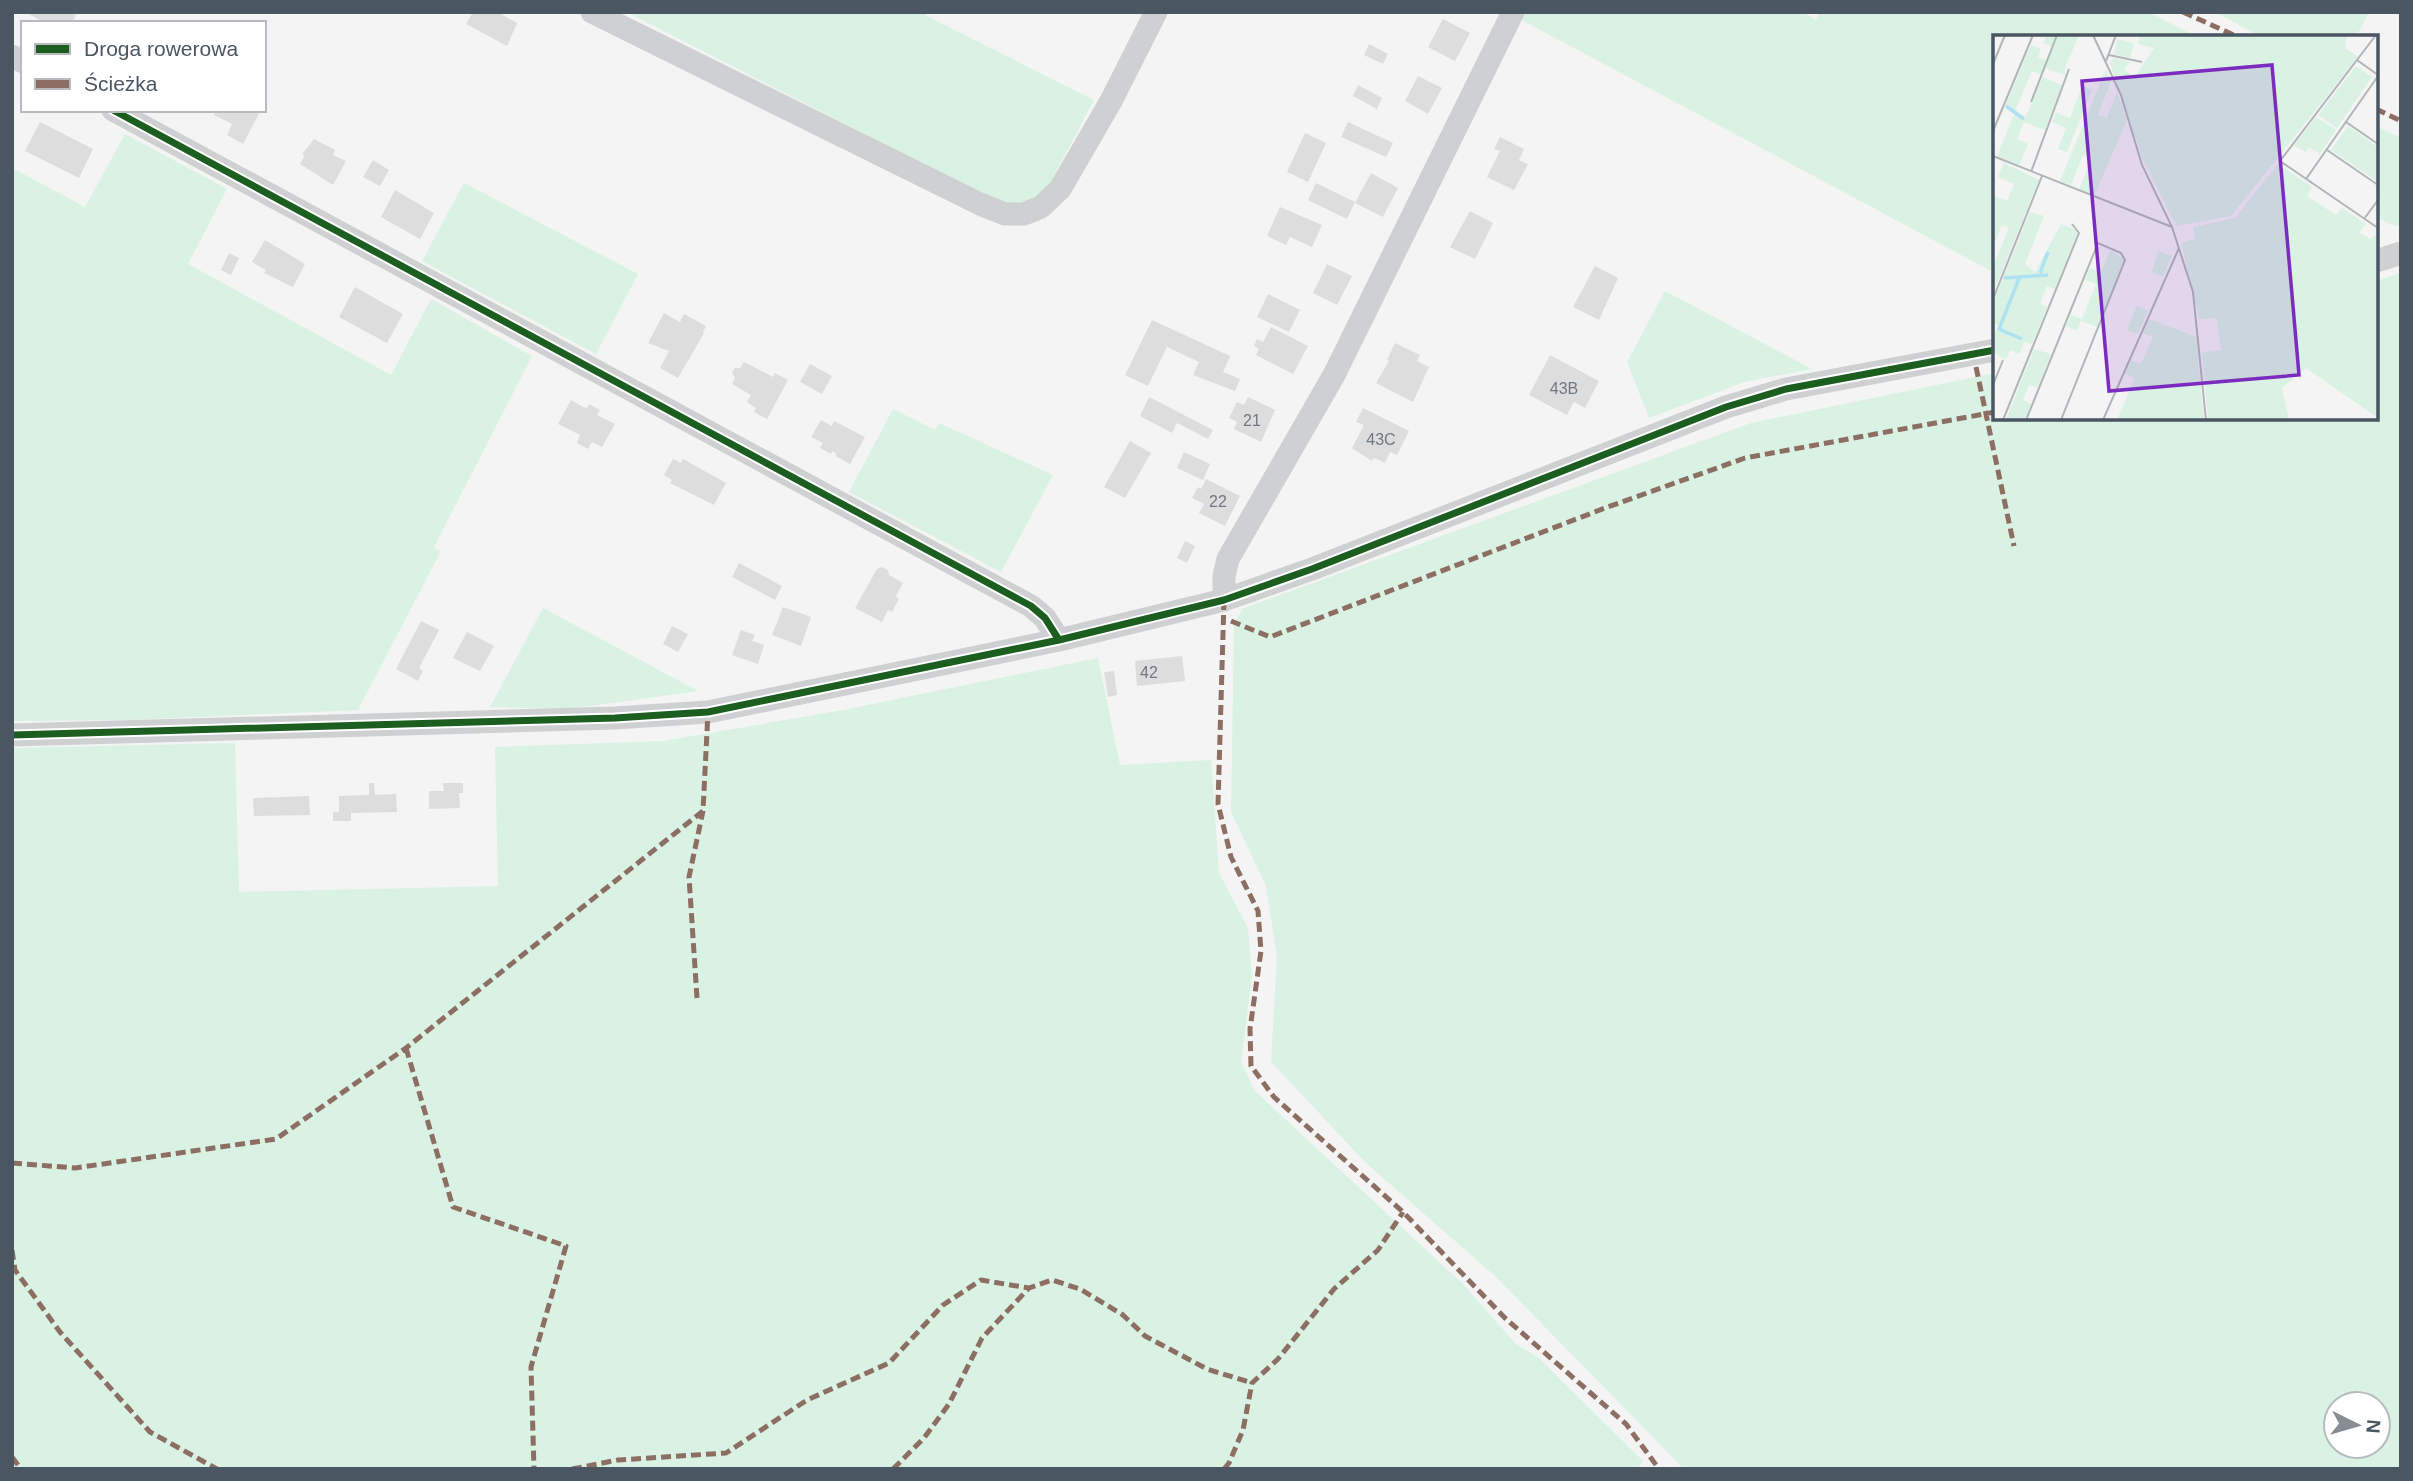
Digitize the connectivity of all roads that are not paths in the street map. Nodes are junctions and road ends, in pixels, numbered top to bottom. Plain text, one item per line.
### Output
1 (592, 12) edge
2 (1156, 12) edge
3 (1513, 12) edge
4 (117, 112) edge
5 (2401, 253) edge
6 (2378, 260) edge
7 (1993, 350) edge
8 (1224, 600) junction
9 (1059, 640) junction
10 (12, 735) edge

1 - 2 street
3 - 8 street
4 - 9 street
5 - 6 street
7 - 8 street
8 - 9 street
9 - 10 street

